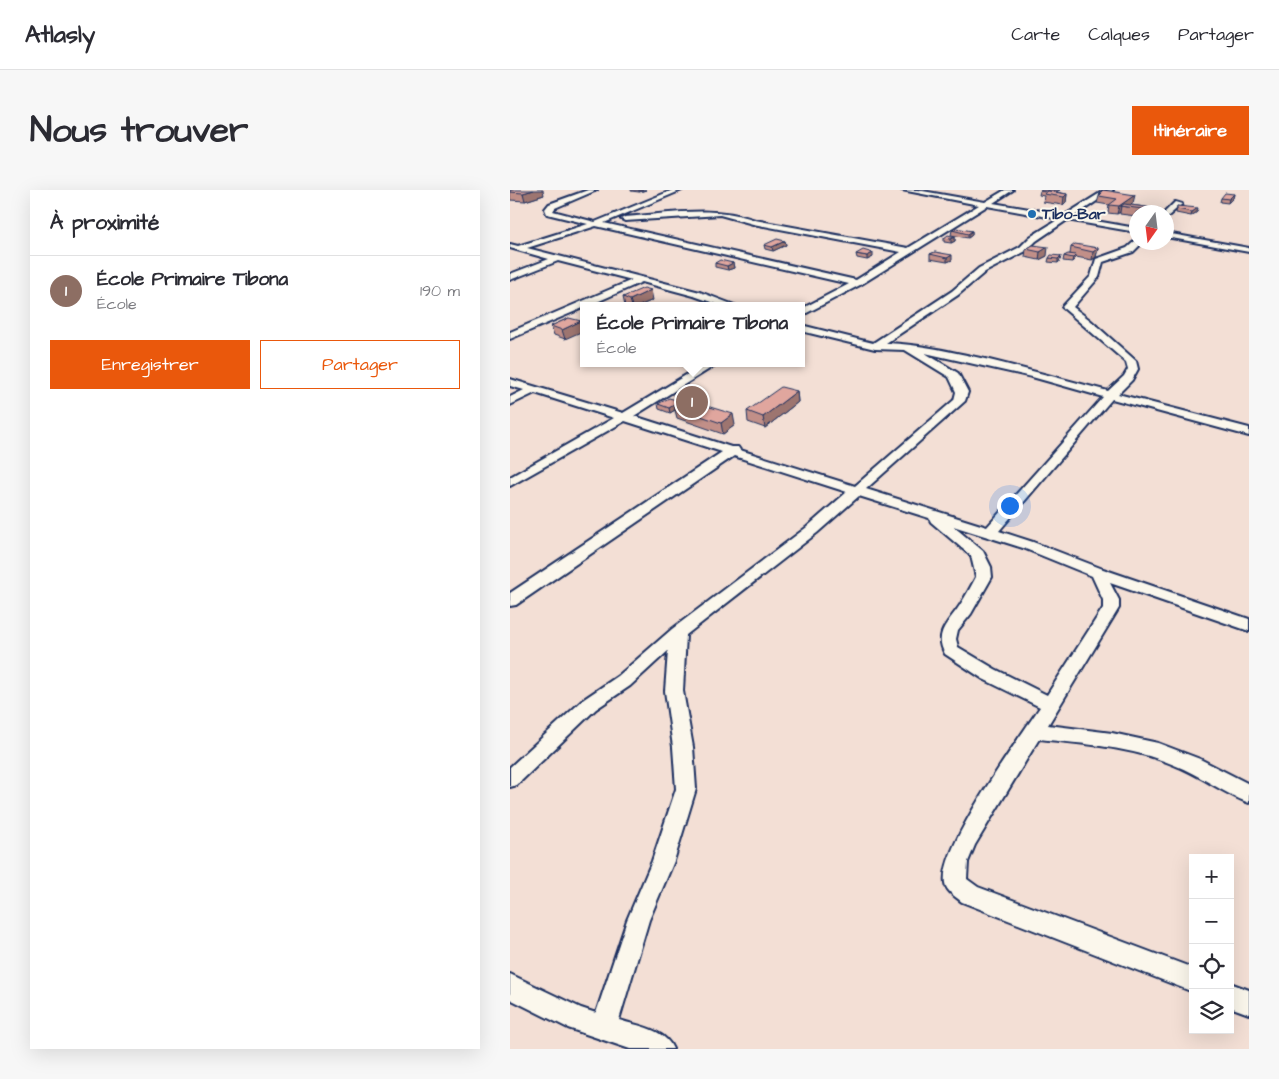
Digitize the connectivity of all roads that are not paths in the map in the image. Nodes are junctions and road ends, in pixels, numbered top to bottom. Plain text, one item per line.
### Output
1 (594, 190) edge
2 (679, 190) edge
3 (905, 190) edge
4 (940, 190) edge
5 (1010, 190) edge
6 (1110, 190) edge
7 (932, 194) junction
8 (986, 204) junction
9 (1178, 204) edge
10 (1174, 208) edge
11 (1067, 218) junction
12 (605, 220) junction
13 (596, 224) junction
14 (1129, 229) edge
15 (1174, 236) edge
16 (513, 248) edge
17 (1247, 249) edge
18 (1130, 250) edge
19 (908, 251) junction
20 (556, 258) junction
21 (510, 276) edge
22 (642, 279) junction
23 (857, 283) junction
24 (589, 302) edge
25 (720, 302) edge
26 (580, 306) edge
27 (805, 311) edge
28 (805, 329) edge
29 (510, 336) edge
30 (875, 346) junction
31 (907, 348) junction
32 (707, 367) edge
33 (510, 382) edge
34 (533, 390) junction
35 (1110, 395) junction
36 (510, 402) edge
37 (624, 417) junction
38 (1249, 432) edge
39 (734, 450) junction
40 (510, 482) edge
41 (856, 492) junction
42 (930, 514) junction
43 (990, 532) junction
44 (1098, 573) junction
45 (510, 601) edge
46 (1249, 625) edge
47 (678, 633) junction
48 (1052, 705) junction
49 (1033, 731) junction
50 (510, 780) edge
51 (1249, 794) edge
52 (1189, 978) edge
53 (510, 986) edge
54 (1234, 996) edge
55 (1249, 1002) edge
56 (604, 1028) junction
57 (660, 1049) edge

1 - 13 street
2 - 12 street
3 - 7 street
4 - 7 street
5 - 8 street
6 - 11 street
7 - 8 street
8 - 11 street
8 - 19 street
9 - 10 street
11 - 14 street
11 - 30 street
12 - 13 street
12 - 19 street
13 - 16 street
13 - 23 street
15 - 17 street
16 - 20 street
18 - 35 street
19 - 23 street
20 - 21 street
20 - 22 street
22 - 24 street
22 - 25 street
23 - 27 street
26 - 29 street
28 - 30 street
30 - 31 street
31 - 35 street
31 - 41 street
32 - 37 street
33 - 34 street
34 - 36 street
34 - 37 street
35 - 38 street
35 - 43 street
37 - 39 street
37 - 40 street
39 - 41 street
39 - 45 street
41 - 42 street
41 - 47 street
42 - 43 street
42 - 48 street
43 - 44 street
44 - 46 street
44 - 48 street
47 - 50 street
47 - 56 street
48 - 49 street
49 - 51 street
49 - 52 street
53 - 56 street
54 - 55 street
56 - 57 street

